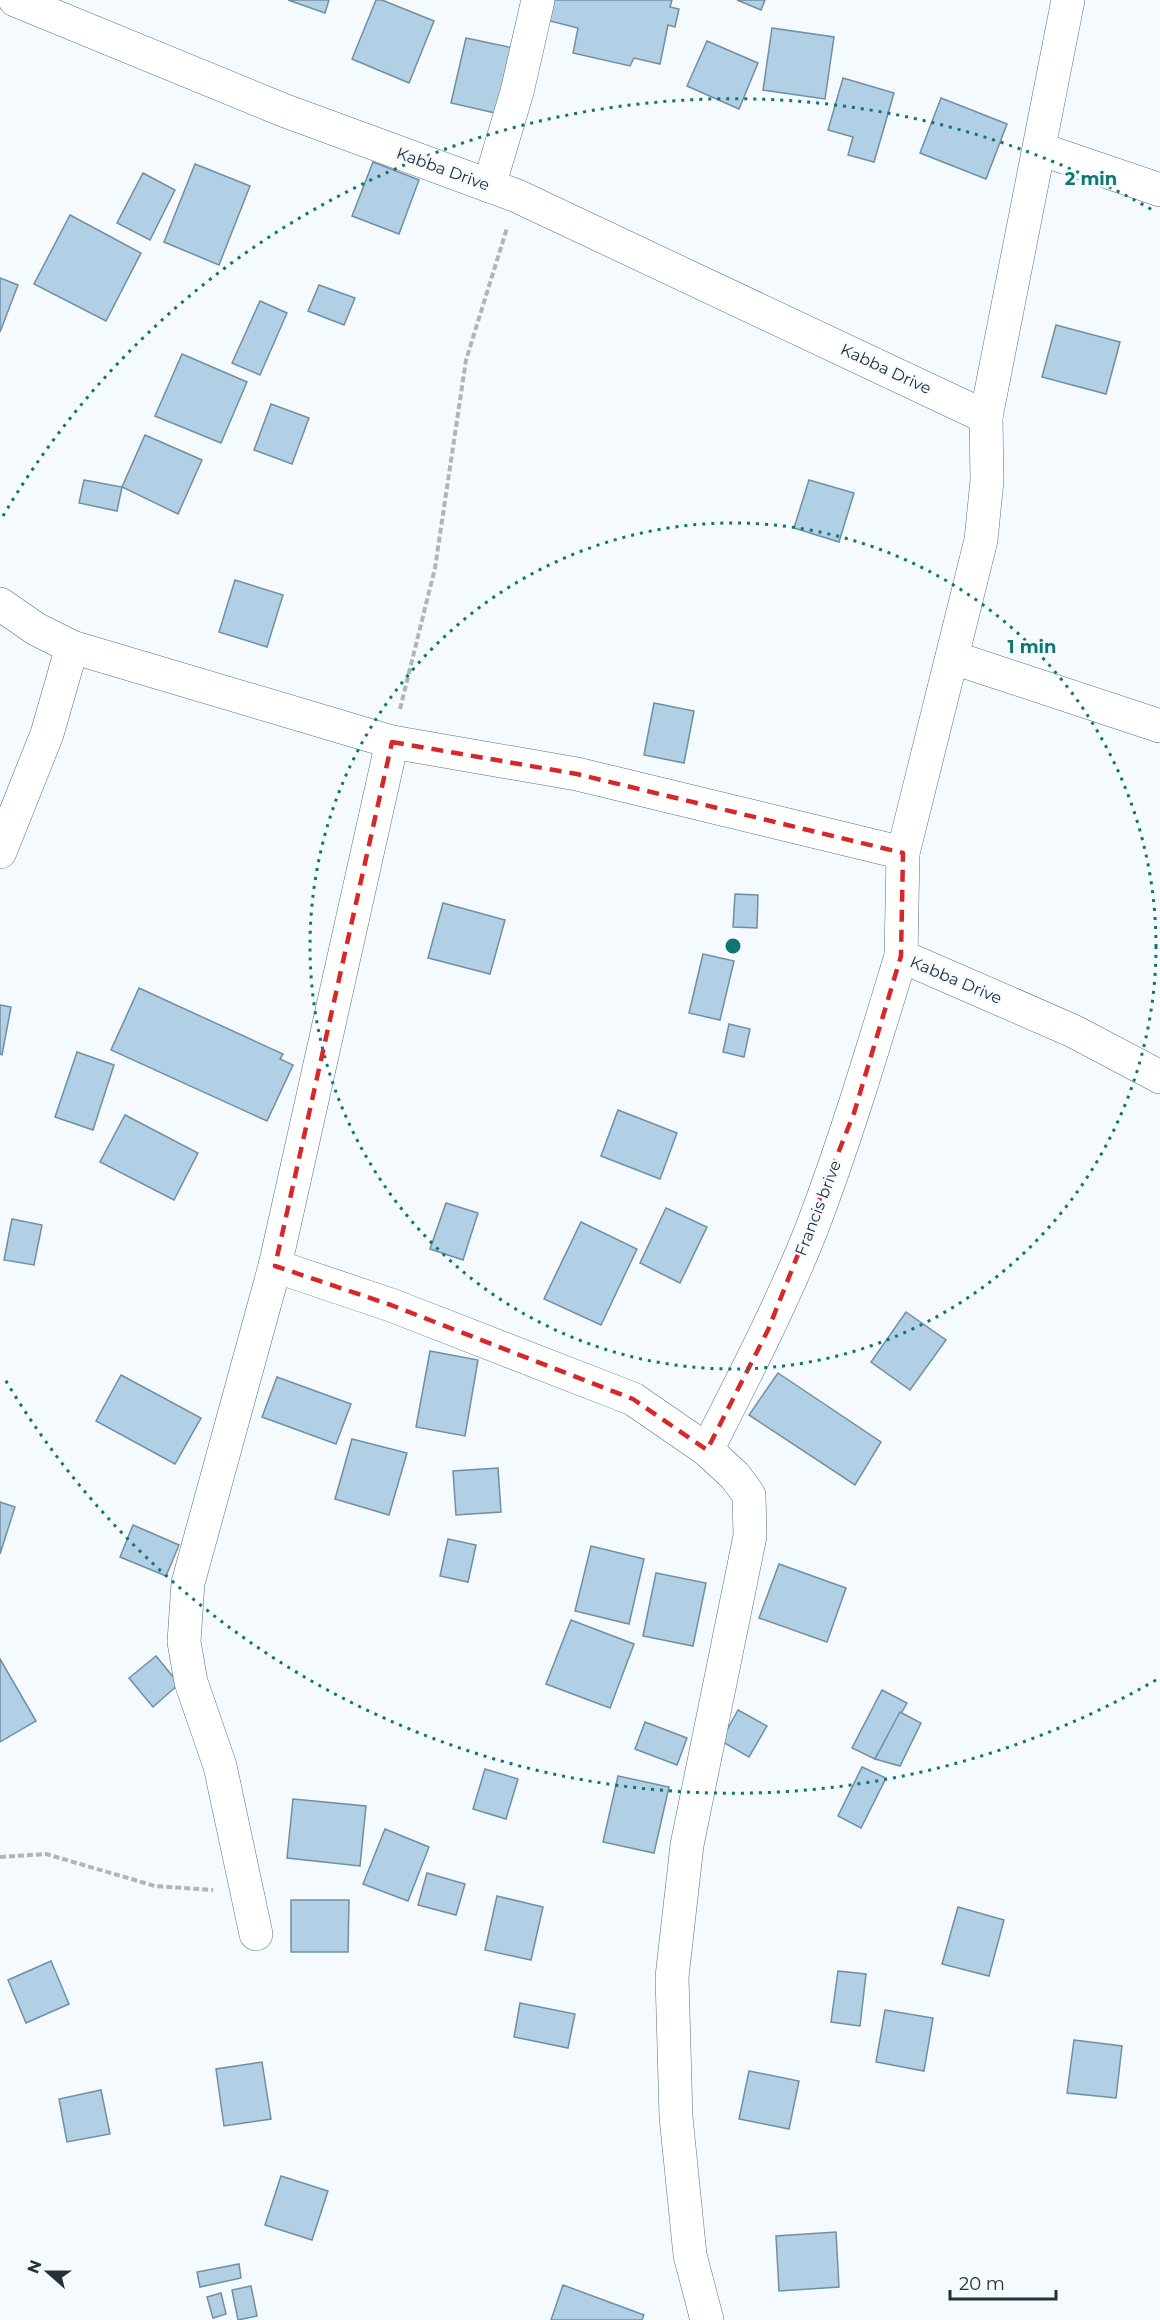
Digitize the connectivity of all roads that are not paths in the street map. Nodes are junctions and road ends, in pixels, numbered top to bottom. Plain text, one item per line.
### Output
1 (15, 0) edge
2 (538, 0) edge
3 (1068, 0) edge
4 (1040, 149) junction
5 (1160, 190) edge
6 (503, 191) junction
7 (986, 417) junction
8 (0, 603) edge
9 (72, 647) junction
10 (954, 658) junction
11 (1160, 726) edge
12 (392, 742) junction
13 (0, 852) edge
14 (903, 853) junction
15 (901, 956) junction
16 (1160, 1077) edge
17 (275, 1266) junction
18 (707, 1450) junction
19 (256, 1934) dead end
20 (707, 2320) edge

1 - 6 street, Kabba Drive
2 - 6 street
3 - 4 street
4 - 5 street
4 - 7 street
6 - 7 street, Kabba Drive
7 - 10 street, Kabba Drive
8 - 9 street
9 - 12 street
9 - 13 street
10 - 11 street
10 - 14 street, Kabba Drive
12 - 14 street
12 - 17 street
14 - 15 street, Kabba Drive
15 - 16 street, Kabba Drive
15 - 18 street, Francis brive
17 - 18 street
17 - 19 street
18 - 20 street

